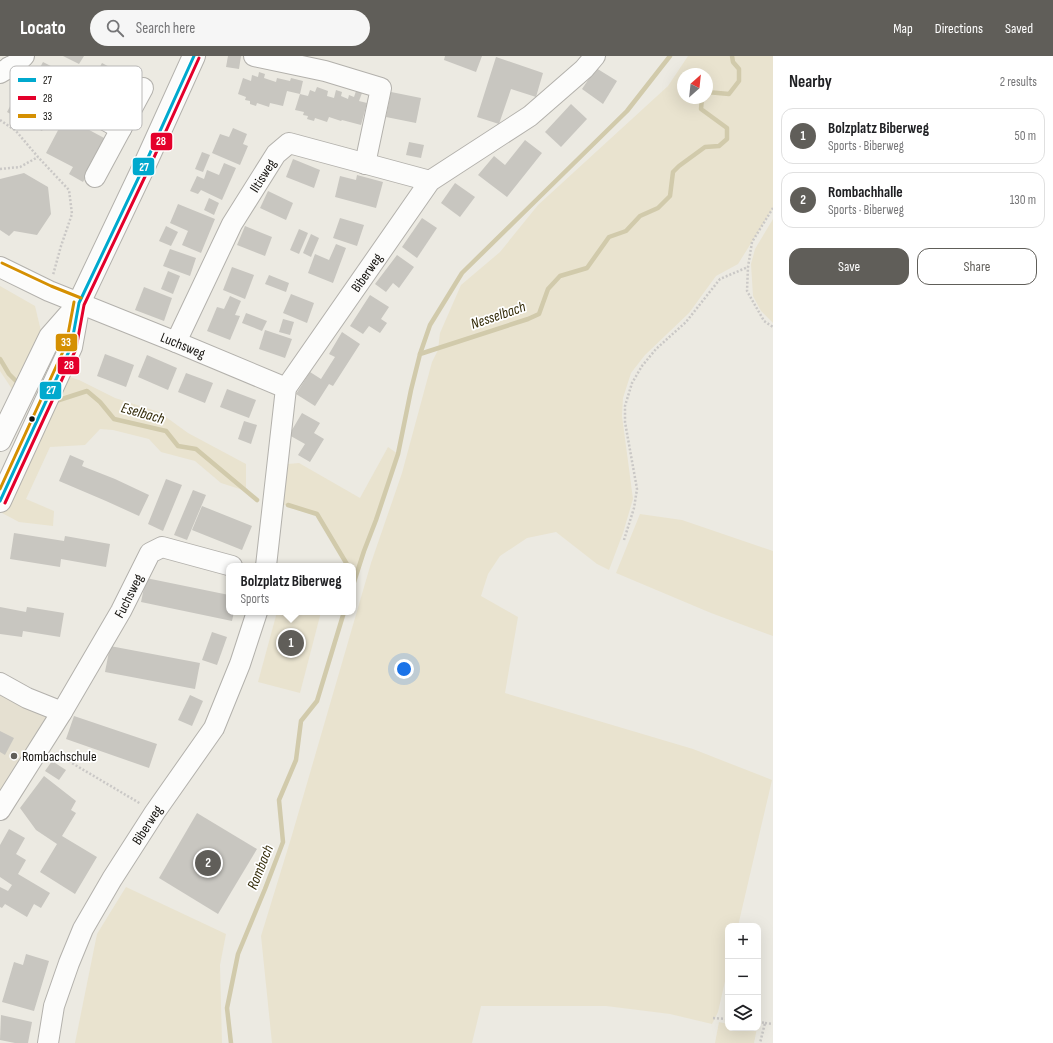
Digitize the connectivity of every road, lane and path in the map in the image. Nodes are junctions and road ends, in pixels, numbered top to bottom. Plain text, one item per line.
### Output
1 (194, 56) edge
2 (254, 56) edge
3 (596, 56) edge
4 (0, 120) edge
5 (10, 127) edge
6 (15, 130) edge
7 (120, 130) edge
8 (38, 157) junction
9 (365, 164) junction
10 (0, 169) edge
11 (95, 177) dead end
12 (430, 181) junction
13 (773, 208) edge
14 (0, 267) edge
15 (748, 267) junction
16 (49, 291) junction
17 (79, 303) junction
18 (773, 327) edge
19 (176, 342) junction
20 (286, 388) junction
21 (0, 440) edge
22 (0, 501) edge
23 (624, 540) dead end
24 (266, 563) edge
25 (226, 564) edge
26 (256, 615) edge
27 (0, 683) edge
28 (62, 712) junction
29 (42, 745) junction
30 (0, 810) edge
31 (155, 812) junction
32 (713, 1018) dead end
33 (725, 1019) edge
34 (761, 1022) edge
35 (765, 1023) junction
36 (773, 1024) edge
37 (48, 1043) edge
38 (760, 1043) edge

1 - 17 main road
2 - 9 street
3 - 12 street, Biberweg
4 - 5 path
6 - 8 path
7 - 11 street
8 - 10 path
8 - 16 path
9 - 12 street, Iltisweg
9 - 19 street, Iltisweg
12 - 20 street, Biberweg
13 - 15 path
14 - 16 street, Luchsweg
15 - 18 path
15 - 23 path
16 - 17 street, Luchsweg
17 - 19 street, Luchsweg
17 - 21 main road
17 - 22 main road
19 - 20 street, Luchsweg
20 - 24 street, Biberweg
25 - 28 street, Fuchsweg
26 - 31 street, Biberweg
27 - 28 street
28 - 29 street, Fuchsweg
29 - 30 street, Fuchsweg
29 - 31 path
31 - 37 street, Biberweg
32 - 33 path
34 - 35 path
35 - 36 path
35 - 38 path

